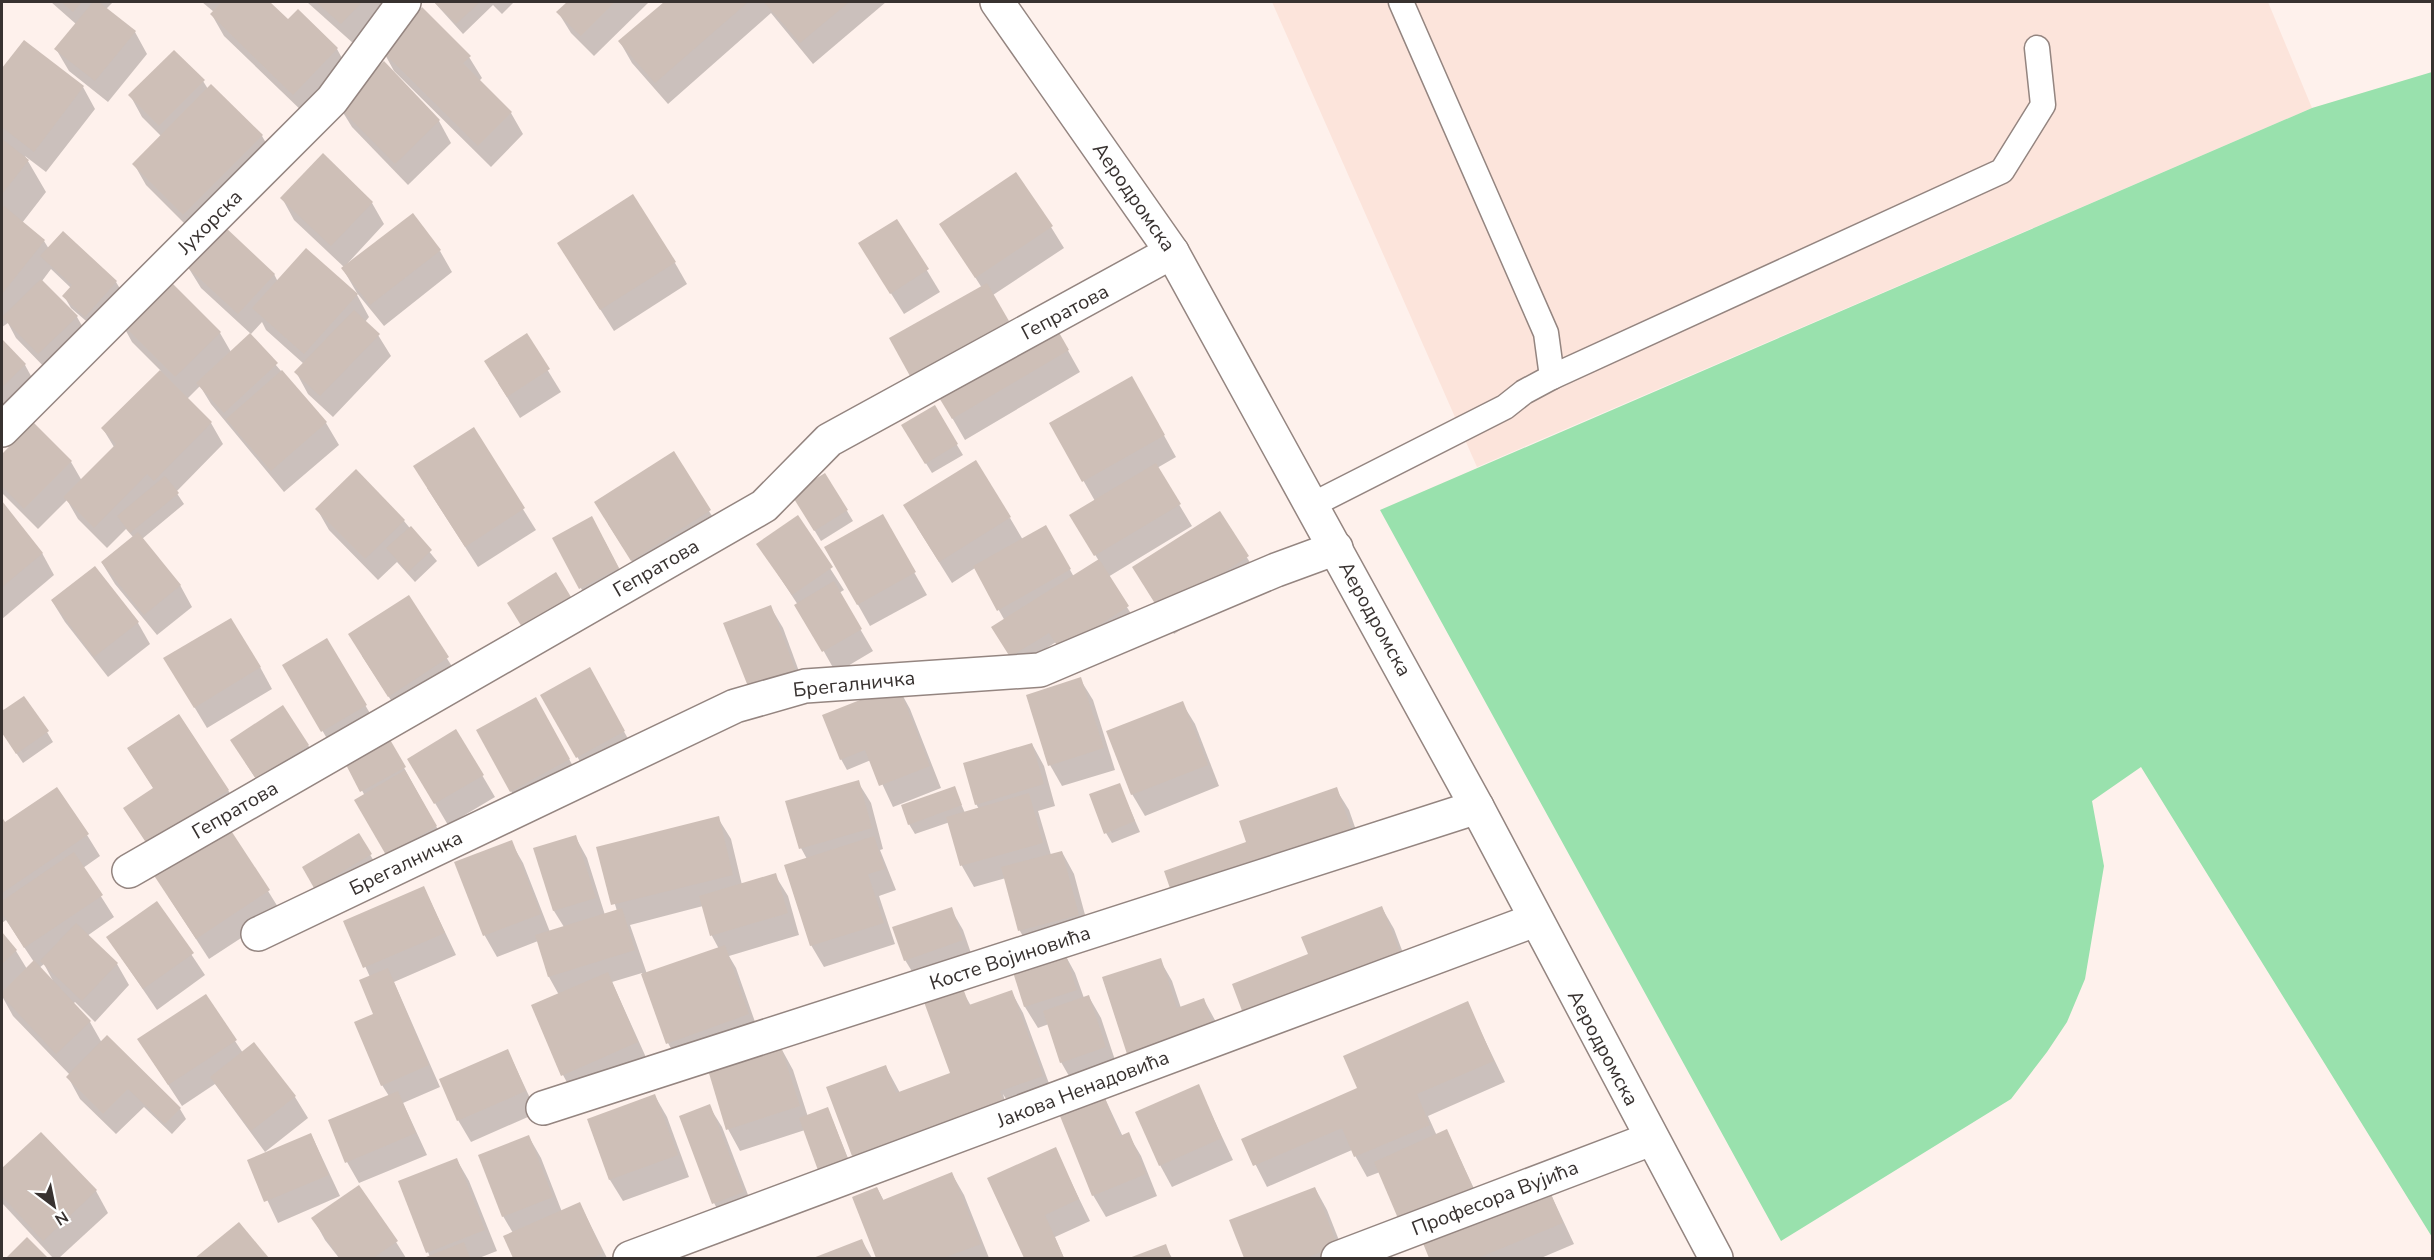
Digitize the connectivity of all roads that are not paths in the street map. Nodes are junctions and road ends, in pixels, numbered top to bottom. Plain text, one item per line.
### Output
1 (404, 2) edge
2 (998, 2) edge
3 (1401, 2) edge
4 (2037, 48) dead end
5 (1172, 252) junction
6 (1552, 377) junction
7 (2, 430) edge
8 (1312, 505) junction
9 (1336, 548) junction
10 (1478, 807) junction
11 (129, 871) dead end
12 (1535, 920) junction
13 (258, 934) dead end
14 (543, 1108) dead end
15 (1651, 1139) junction
16 (630, 1258) edge
17 (1338, 1258) edge
18 (1716, 1258) edge

1 - 7 street, Јухорска
2 - 5 street, Аеродромска
3 - 6 lane
4 - 6 lane
5 - 8 street, Аеродромска
5 - 11 street, Гепратова
6 - 8 lane
8 - 9 street, Аеродромска
9 - 10 street, Аеродромска
9 - 13 street, Брегалничка
10 - 12 street, Аеродромска
10 - 14 street, Косте Војиновића
12 - 15 street, Аеродромска
12 - 16 street, Јакова Ненадовића
15 - 17 street, Професора Вујића
15 - 18 street, Аеродромска

